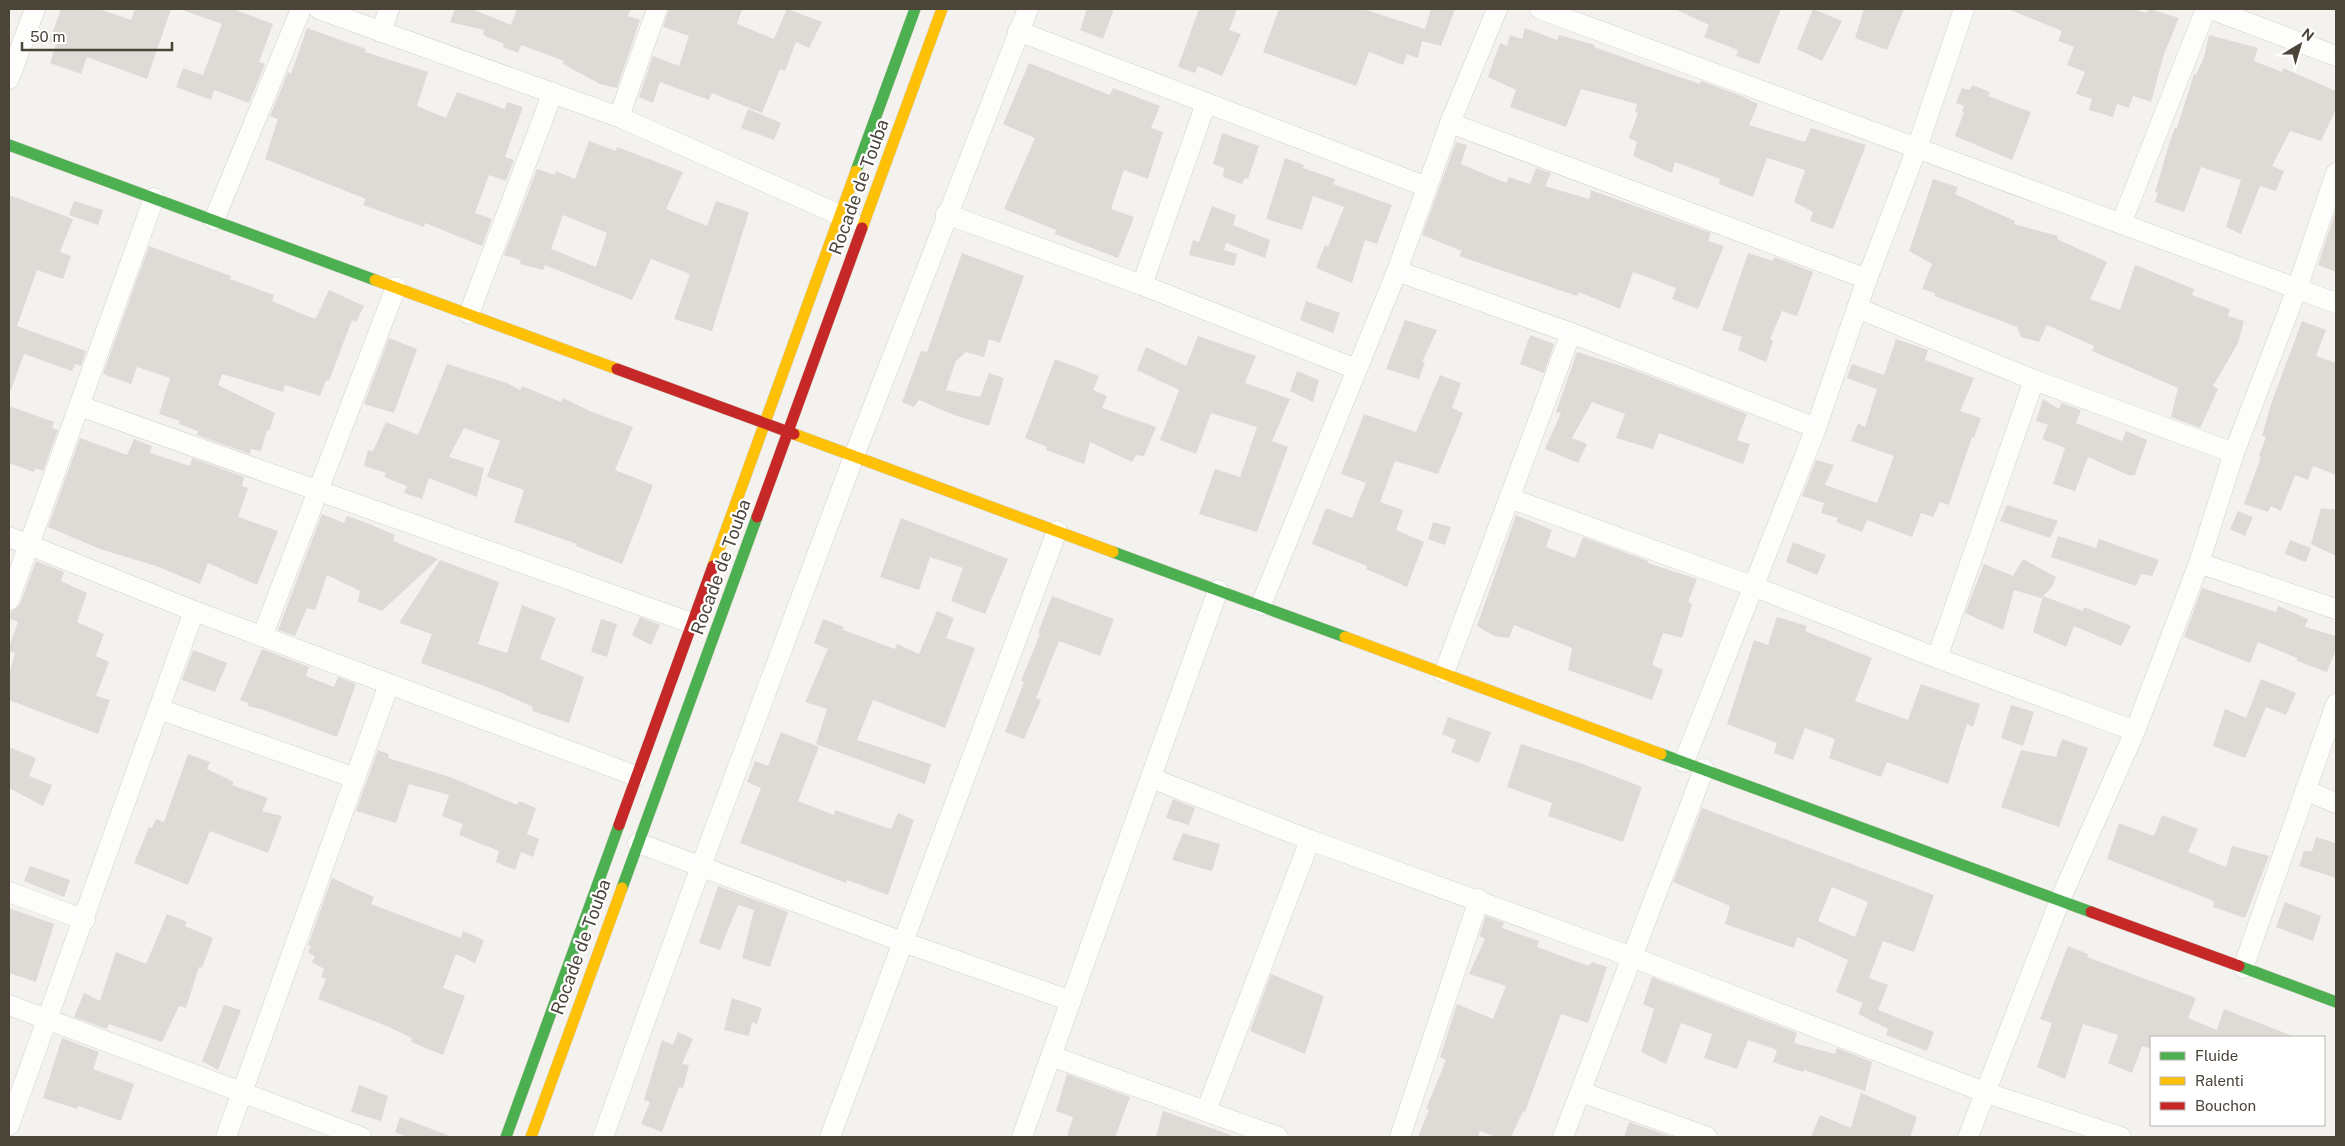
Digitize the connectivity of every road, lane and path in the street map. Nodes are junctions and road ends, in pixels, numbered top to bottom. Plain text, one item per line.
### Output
1 (35, 9) edge
2 (301, 9) edge
3 (319, 9) edge
4 (389, 9) edge
5 (657, 9) edge
6 (915, 9) edge
7 (942, 9) edge
8 (1028, 9) edge
9 (1497, 9) edge
10 (1540, 9) edge
11 (1964, 9) edge
12 (2206, 9) edge
13 (2211, 9) edge
14 (1581, 16) edge
15 (1018, 31) junction
16 (381, 32) junction
17 (2336, 56) edge
18 (9, 78) edge
19 (553, 92) junction
20 (1206, 103) junction
21 (619, 117) junction
22 (1450, 123) junction
23 (9, 145) edge
24 (1917, 148) junction
25 (2336, 173) edge
26 (1428, 188) junction
27 (154, 198) junction
28 (946, 214) junction
29 (842, 216) junction
30 (214, 220) junction
31 (2121, 224) junction
32 (864, 226) junction
33 (1397, 271) junction
34 (1867, 279) junction
35 (1142, 285) junction
36 (396, 287) junction
37 (2297, 289) junction
38 (2336, 304) edge
39 (1857, 308) junction
40 (468, 314) junction
41 (1571, 333) junction
42 (1356, 368) junction
43 (2034, 380) junction
44 (80, 406) junction
45 (766, 424) junction
46 (1816, 428) junction
47 (788, 432) junction
48 (2234, 453) junction
49 (854, 456) junction
50 (318, 490) junction
51 (1509, 498) junction
52 (1057, 530) junction
53 (9, 537) edge
54 (28, 544) junction
55 (2199, 563) junction
56 (1755, 587) junction
57 (1218, 590) junction
58 (9, 600) edge
59 (1261, 605) junction
60 (2336, 609) edge
61 (194, 611) junction
62 (694, 624) junction
63 (262, 636) junction
64 (1937, 658) junction
65 (1444, 673) junction
66 (389, 684) junction
67 (2336, 704) edge
68 (159, 709) junction
69 (2135, 731) junction
70 (1684, 762) junction
71 (1704, 769) junction
72 (636, 776) junction
73 (355, 778) junction
74 (1151, 778) junction
75 (2305, 790) junction
76 (2336, 802) edge
77 (1310, 840) junction
78 (638, 843) junction
79 (701, 866) junction
80 (9, 892) edge
81 (1479, 899) junction
82 (2060, 900) junction
83 (84, 920) junction
84 (903, 942) junction
85 (1632, 957) junction
86 (2243, 968) junction
87 (1071, 1001) junction
88 (2336, 1002) edge
89 (9, 1005) edge
90 (47, 1019) junction
91 (1051, 1056) junction
92 (1581, 1092) junction
93 (1987, 1093) junction
94 (242, 1094) junction
95 (1206, 1111) junction
96 (9, 1125) edge
97 (226, 1137) edge
98 (361, 1137) edge
99 (506, 1137) edge
100 (531, 1137) edge
101 (603, 1137) edge
102 (830, 1137) edge
103 (1022, 1137) edge
104 (1278, 1137) edge
105 (1400, 1137) edge
106 (1563, 1137) edge
107 (1707, 1137) edge
108 (1968, 1137) edge
109 (2121, 1137) edge

1 - 18 street
2 - 30 street
3 - 16 street
4 - 16 street
5 - 21 street
6 - 29 street, Rocade de Touba
7 - 32 street, Rocade de Touba
8 - 15 street
9 - 22 street
10 - 14 street
11 - 24 street
12 - 31 street
13 - 17 street
14 - 24 street
15 - 20 street
15 - 28 street
16 - 19 street
19 - 21 street
19 - 40 street
20 - 26 street
20 - 35 street
21 - 29 street
22 - 26 street
22 - 34 street
23 - 27 street
24 - 31 street
24 - 34 street
25 - 37 street
26 - 33 street
27 - 30 street
27 - 44 street
28 - 35 street
28 - 49 street
29 - 32 street
29 - 45 street, Rocade de Touba
30 - 36 street
31 - 37 street
32 - 47 street, Rocade de Touba
33 - 41 street
33 - 42 street
34 - 39 street
35 - 42 street
36 - 40 street
36 - 50 street
37 - 38 street
37 - 48 street
39 - 43 street
39 - 46 street
40 - 45 street
41 - 46 street
41 - 51 street
42 - 59 street
43 - 48 street
43 - 64 street
44 - 50 street
44 - 54 street
45 - 47 street
45 - 62 street, Rocade de Touba
46 - 56 street
47 - 49 street
47 - 78 street, Rocade de Touba
48 - 55 street
49 - 52 street
49 - 79 street
50 - 62 street
50 - 63 street
51 - 56 street
51 - 65 street
52 - 57 street
52 - 84 street
53 - 54 street
54 - 58 street
54 - 61 street
55 - 60 street
55 - 69 street
56 - 64 street
56 - 70 street
57 - 59 street
57 - 74 street
59 - 65 street
61 - 63 street
61 - 68 street
62 - 72 street, Rocade de Touba
63 - 66 street
64 - 69 street
65 - 70 street
66 - 72 street
66 - 73 street
67 - 75 street
68 - 73 street
68 - 83 street
69 - 82 street
70 - 71 street
71 - 82 street
71 - 85 street
72 - 99 street, Rocade de Touba
73 - 94 street
74 - 77 street
74 - 87 street
75 - 76 street
75 - 86 street
77 - 81 street
77 - 95 street
78 - 79 street
78 - 100 street, Rocade de Touba
79 - 84 street
79 - 101 street
80 - 83 street
81 - 85 street
81 - 105 street
82 - 86 street
82 - 93 street
83 - 90 street
84 - 87 street
84 - 102 street
85 - 92 street
85 - 93 street
86 - 88 street
87 - 91 street
89 - 90 street
90 - 94 street
90 - 96 street
91 - 95 street
91 - 103 street
92 - 106 street
92 - 107 street
93 - 108 street
93 - 109 street
94 - 97 street
94 - 98 street
95 - 104 street

